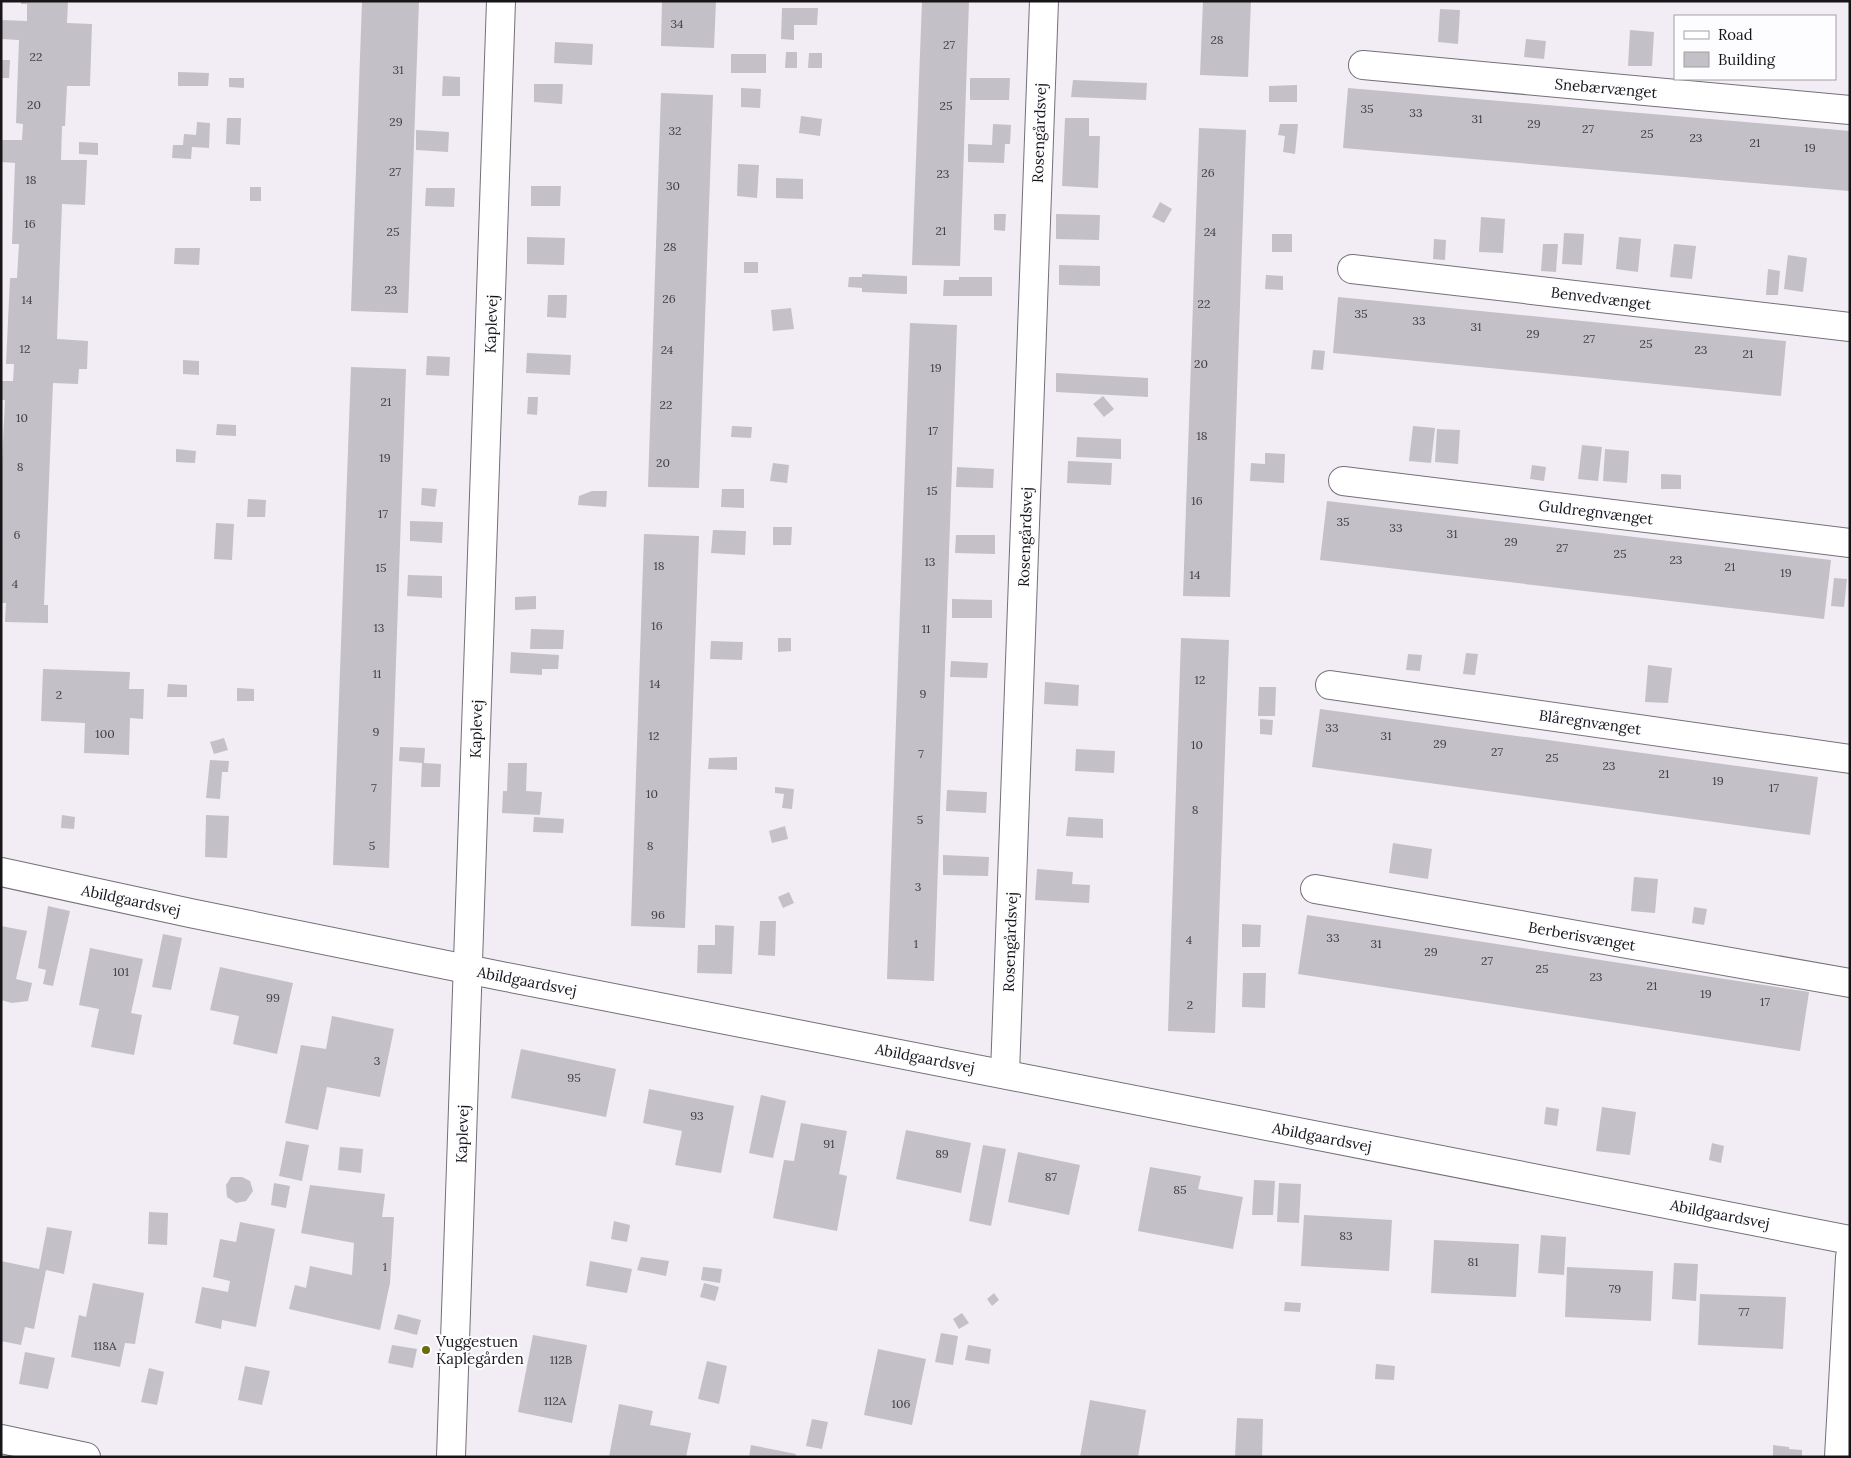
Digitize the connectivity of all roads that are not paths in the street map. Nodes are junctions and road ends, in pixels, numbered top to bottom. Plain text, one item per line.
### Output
1 (501, 1) edge
2 (1044, 1) edge
3 (1363, 65) dead end
4 (1850, 110) edge
5 (1352, 269) dead end
6 (1850, 327) edge
7 (1343, 480) dead end
8 (1850, 543) edge
9 (1330, 685) dead end
10 (1850, 759) edge
11 (1, 872) edge
12 (1315, 889) dead end
13 (468, 969) junction
14 (1850, 983) edge
15 (1005, 1073) junction
16 (1850, 1240) edge
17 (1850, 1257) edge
18 (1, 1439) edge
19 (86, 1457) edge
20 (451, 1457) edge
21 (1839, 1457) edge

1 - 13 street, Kaplevej
2 - 15 street, Rosengårdsvej
3 - 4 street, Snebærvænget
5 - 6 street, Benvedvænget
7 - 8 street, Guldregnvænget
9 - 10 street, Blåregnvænget
11 - 13 street, Abildgaardsvej
12 - 14 street, Berberisvænget
13 - 15 street, Abildgaardsvej
13 - 20 street, Kaplevej
15 - 16 street, Abildgaardsvej
17 - 21 street
18 - 19 street

